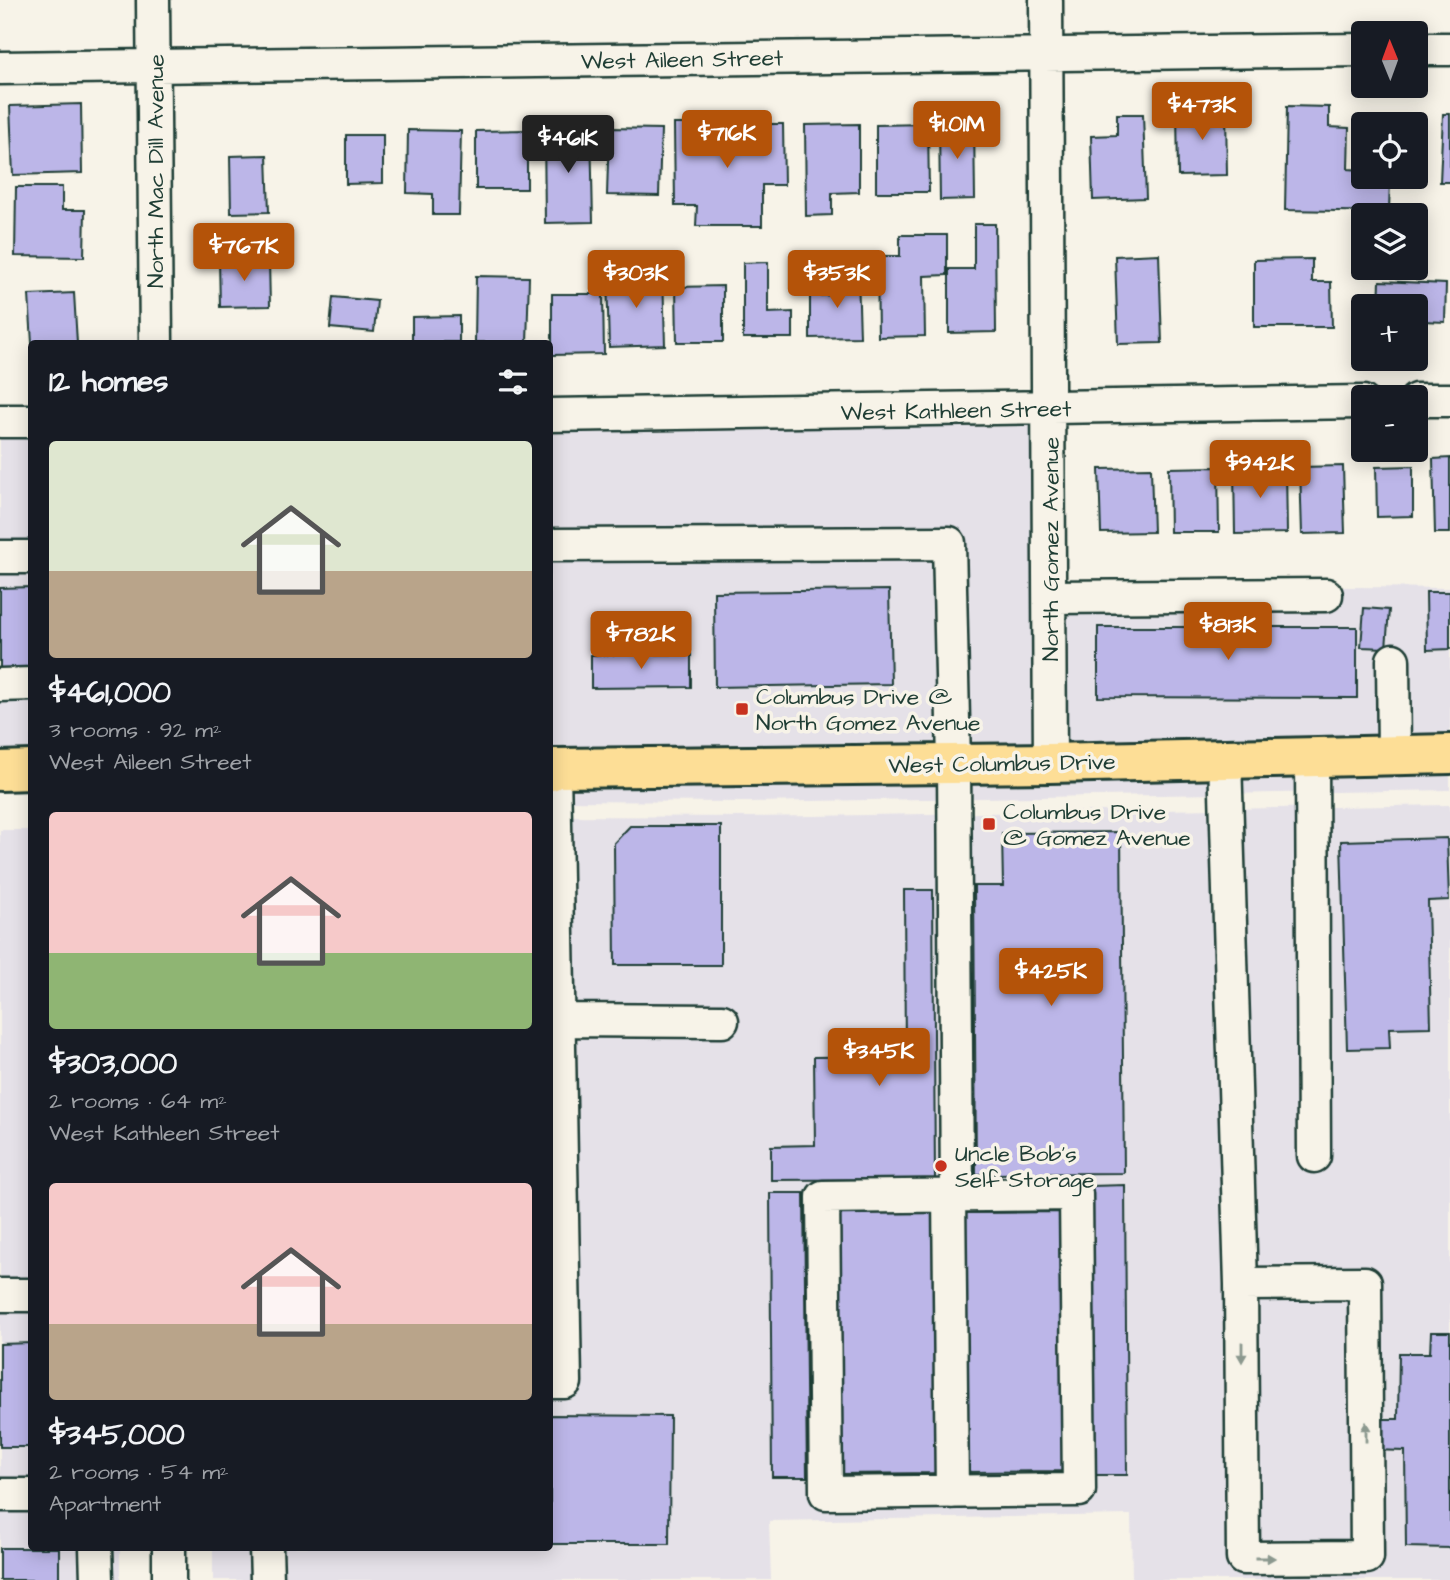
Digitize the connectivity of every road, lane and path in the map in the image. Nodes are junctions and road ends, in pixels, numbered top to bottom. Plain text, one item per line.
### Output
1 (153, 0) edge
2 (1046, 0) edge
3 (1428, 49) edge
4 (1450, 49) edge
5 (1351, 50) edge
6 (1047, 54) junction
7 (154, 66) junction
8 (0, 68) edge
9 (156, 340) edge
10 (1428, 400) edge
11 (1450, 400) edge
12 (1351, 402) edge
13 (1049, 409) junction
14 (553, 415) edge
15 (0, 421) edge
16 (28, 421) edge
17 (553, 545) edge
18 (0, 557) edge
19 (28, 557) edge
20 (1326, 595) dead end
21 (1050, 597) junction
22 (1393, 660) dead end
23 (28, 684) edge
24 (0, 685) edge
25 (1450, 754) edge
26 (1394, 755) junction
27 (1312, 757) junction
28 (1225, 759) junction
29 (1050, 763) junction
30 (954, 764) junction
31 (553, 767) edge
32 (28, 770) edge
33 (0, 771) edge
34 (553, 878) edge
35 (559, 1020) junction
36 (722, 1021) dead end
37 (554, 1062) edge
38 (555, 1135) edge
39 (1314, 1156) dead end
40 (953, 1195) junction
41 (1241, 1284) junction
42 (0, 1295) edge
43 (28, 1295) edge
44 (553, 1382) edge
45 (952, 1492) junction
46 (0, 1495) edge
47 (28, 1495) edge
48 (96, 1551) edge
49 (169, 1551) edge
50 (266, 1551) edge
51 (97, 1580) edge
52 (169, 1580) edge
53 (267, 1580) edge

1 - 7 street, North Mac Dill Avenue
2 - 6 street, North Gomez Avenue
3 - 4 street
5 - 6 street, West Aileen Street
6 - 7 street, West Aileen Street
6 - 13 street, North Gomez Avenue
7 - 8 street, West Aileen Street
7 - 9 street, North Mac Dill Avenue
10 - 11 street
12 - 13 street, West Kathleen Street
13 - 14 street, West Kathleen Street
13 - 21 street, North Gomez Avenue
15 - 16 street
17 - 30 street
18 - 19 street
20 - 21 street
21 - 29 street, North Gomez Avenue
22 - 26 street
23 - 24 street
25 - 26 main road, West Columbus Drive
26 - 27 main road, West Columbus Drive
27 - 28 main road, West Columbus Drive
27 - 39 street
28 - 29 main road, West Columbus Drive
28 - 41 street
29 - 30 main road, West Columbus Drive
30 - 31 main road, West Columbus Drive
30 - 40 street
32 - 33 main road
34 - 35 street
35 - 36 street
35 - 37 street
37 - 38 street
38 - 44 street
40 - 45 street
40 - 45 street
40 - 45 street
41 -> 41 street
42 - 43 street
46 - 47 street
48 - 51 street
49 - 52 street
50 - 53 street

